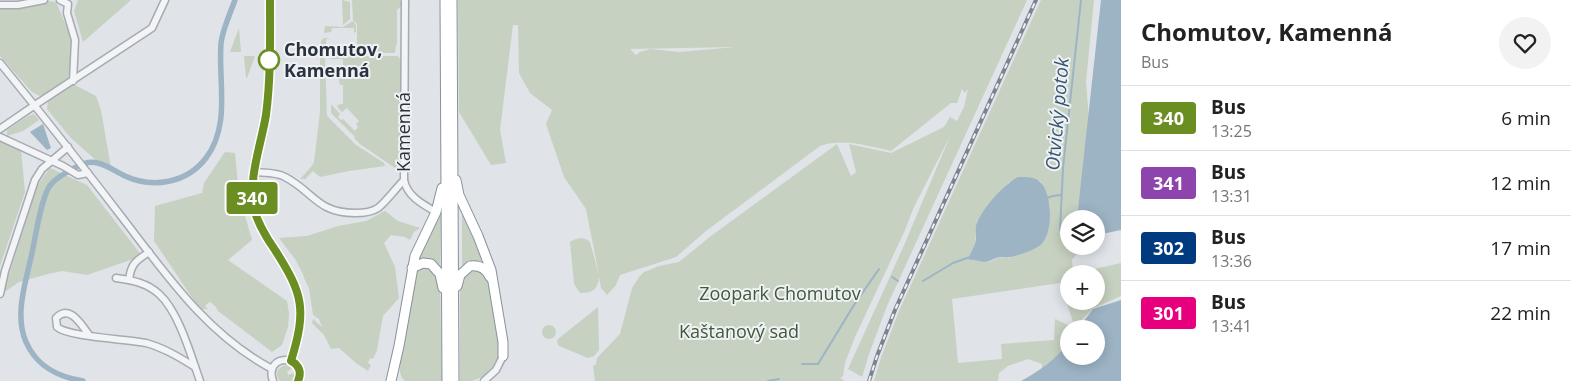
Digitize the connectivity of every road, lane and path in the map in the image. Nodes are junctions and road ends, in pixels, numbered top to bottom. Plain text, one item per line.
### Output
1 (44, 0) edge
2 (60, 0) edge
3 (165, 0) edge
4 (270, 0) edge
5 (404, 0) edge
6 (445, 0) edge
7 (452, 0) edge
8 (0, 5) edge
9 (0, 63) edge
10 (73, 81) junction
11 (35, 105) junction
12 (0, 130) edge
13 (0, 137) edge
14 (68, 147) junction
15 (50, 160) junction
16 (449, 161) junction
17 (254, 172) junction
18 (88, 173) junction
19 (404, 180) junction
20 (436, 212) junction
21 (149, 252) junction
22 (412, 268) junction
23 (116, 278) dead end
24 (129, 280) junction
25 (493, 286) junction
26 (0, 294) edge
27 (454, 299) junction
28 (447, 312) junction
29 (90, 336) junction
30 (503, 356) joint
31 (291, 361) junction
32 (195, 368) junction
33 (272, 368) junction
34 (449, 374) edge
35 (301, 380) edge
36 (200, 381) edge
37 (273, 381) edge
38 (391, 381) edge
39 (454, 381) edge
40 (484, 381) edge

1 - 8 street
2 - 10 street
3 - 10 street
4 - 17 street
5 - 19 street, Kamenná
6 - 16 highway
7 - 16 highway
9 - 11 street
10 - 11 street
11 - 12 street
11 - 14 street
13 - 15 street
14 - 15 street
14 - 18 street
15 - 18 street
15 - 26 street
16 - 20 highway
16 - 25 highway
16 - 27 highway
16 - 28 highway
17 - 19 street, Kamenná
17 - 31 street
18 - 21 street
19 - 20 street
20 - 22 highway
21 - 24 street
21 - 33 street
22 - 28 highway
22 - 38 highway
23 - 24 street
24 - 32 street
25 - 27 highway
25 - 30 highway
27 - 34 highway
28 - 34 highway
29 - 29 street
29 - 32 street
30 - 40 street
31 - 33 street
31 - 35 street
32 - 36 street
33 - 37 street
34 - 39 highway

